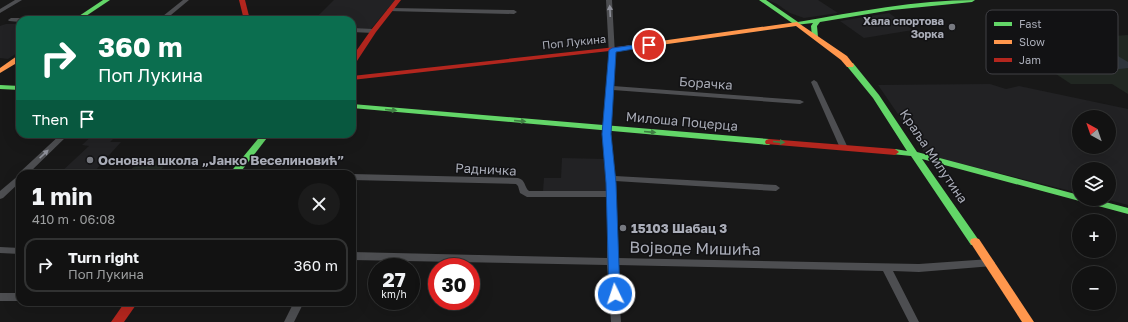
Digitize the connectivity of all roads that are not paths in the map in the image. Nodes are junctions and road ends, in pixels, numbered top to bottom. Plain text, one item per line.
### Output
1 (19, 0) edge
2 (107, 0) edge
3 (186, 0) edge
4 (242, 0) edge
5 (398, 0) edge
6 (609, 0) edge
7 (762, 0) edge
8 (972, 0) edge
9 (390, 10) junction
10 (777, 10) junction
11 (0, 11) edge
12 (514, 12) dead end
13 (82, 16) edge
14 (166, 16) edge
15 (246, 16) edge
16 (11, 20) dead end
17 (16, 20) edge
18 (816, 21) junction
19 (797, 24) junction
20 (356, 30) edge
21 (373, 31) junction
22 (815, 37) junction
23 (612, 50) junction
24 (356, 53) edge
25 (16, 61) edge
26 (0, 71) edge
27 (356, 78) edge
28 (814, 82) dead end
29 (0, 87) edge
30 (16, 88) edge
31 (611, 88) junction
32 (800, 102) dead end
33 (356, 106) edge
34 (607, 128) junction
35 (61, 138) edge
36 (263, 138) edge
37 (844, 148) junction
38 (914, 154) junction
39 (966, 168) junction
40 (27, 170) edge
41 (237, 170) edge
42 (356, 177) edge
43 (611, 178) junction
44 (933, 180) junction
45 (16, 181) edge
46 (776, 188) dead end
47 (611, 194) junction
48 (0, 196) edge
49 (1072, 197) edge
50 (1108, 206) edge
51 (1128, 211) edge
52 (0, 250) edge
53 (16, 251) edge
54 (356, 256) edge
55 (612, 261) junction
56 (990, 263) junction
57 (886, 267) junction
58 (0, 297) edge
59 (16, 297) edge
60 (129, 306) edge
61 (297, 306) edge
62 (117, 322) edge
63 (289, 322) edge
64 (616, 322) edge
65 (914, 322) edge
66 (1028, 322) edge

1 - 11 street
2 - 13 street
3 - 14 street
4 - 15 street
5 - 9 street
23 -> 6 street
7 - 10 street, Краља Милутина
8 - 18 street, Поп Лукина
9 - 12 street
9 - 21 street
10 - 18 street
10 - 19 street, Краља Милутина
16 - 17 street
18 - 19 street, Поп Лукина
18 - 22 street
19 - 22 street, Краља Милутина
19 - 23 street, Поп Лукина
20 - 21 street
21 - 24 street
22 - 38 street, Краља Милутина
23 - 27 street, Поп Лукина
23 - 31 street
25 - 26 street
28 - 37 street
29 - 30 street
31 - 32 street, Борачка
31 - 34 street
33 -> 34 street, Милоша Поцерца
34 -> 37 street, Милоша Поцерца
34 - 43 street
40 -> 35 street
36 - 41 street
37 - 38 street, Милоша Поцерца
38 - 39 street, Милоша Поцерца
38 - 44 street, Краља Милутина
39 - 44 street
39 - 49 street, Милоша Поцерца
42 - 47 street, Радничка
43 - 46 street
43 - 47 street
44 - 56 street, Краља Милутина
45 - 48 street
47 - 55 street
50 - 51 street, Милоша Поцерца
52 - 53 street
54 - 55 street, Војводе Мишића
55 - 57 street, Војводе Мишића
55 - 64 street
56 - 57 street, Војводе Мишића
56 - 66 street, Краља Милутина
57 - 65 street
58 - 59 street
60 - 62 street
61 - 63 street

